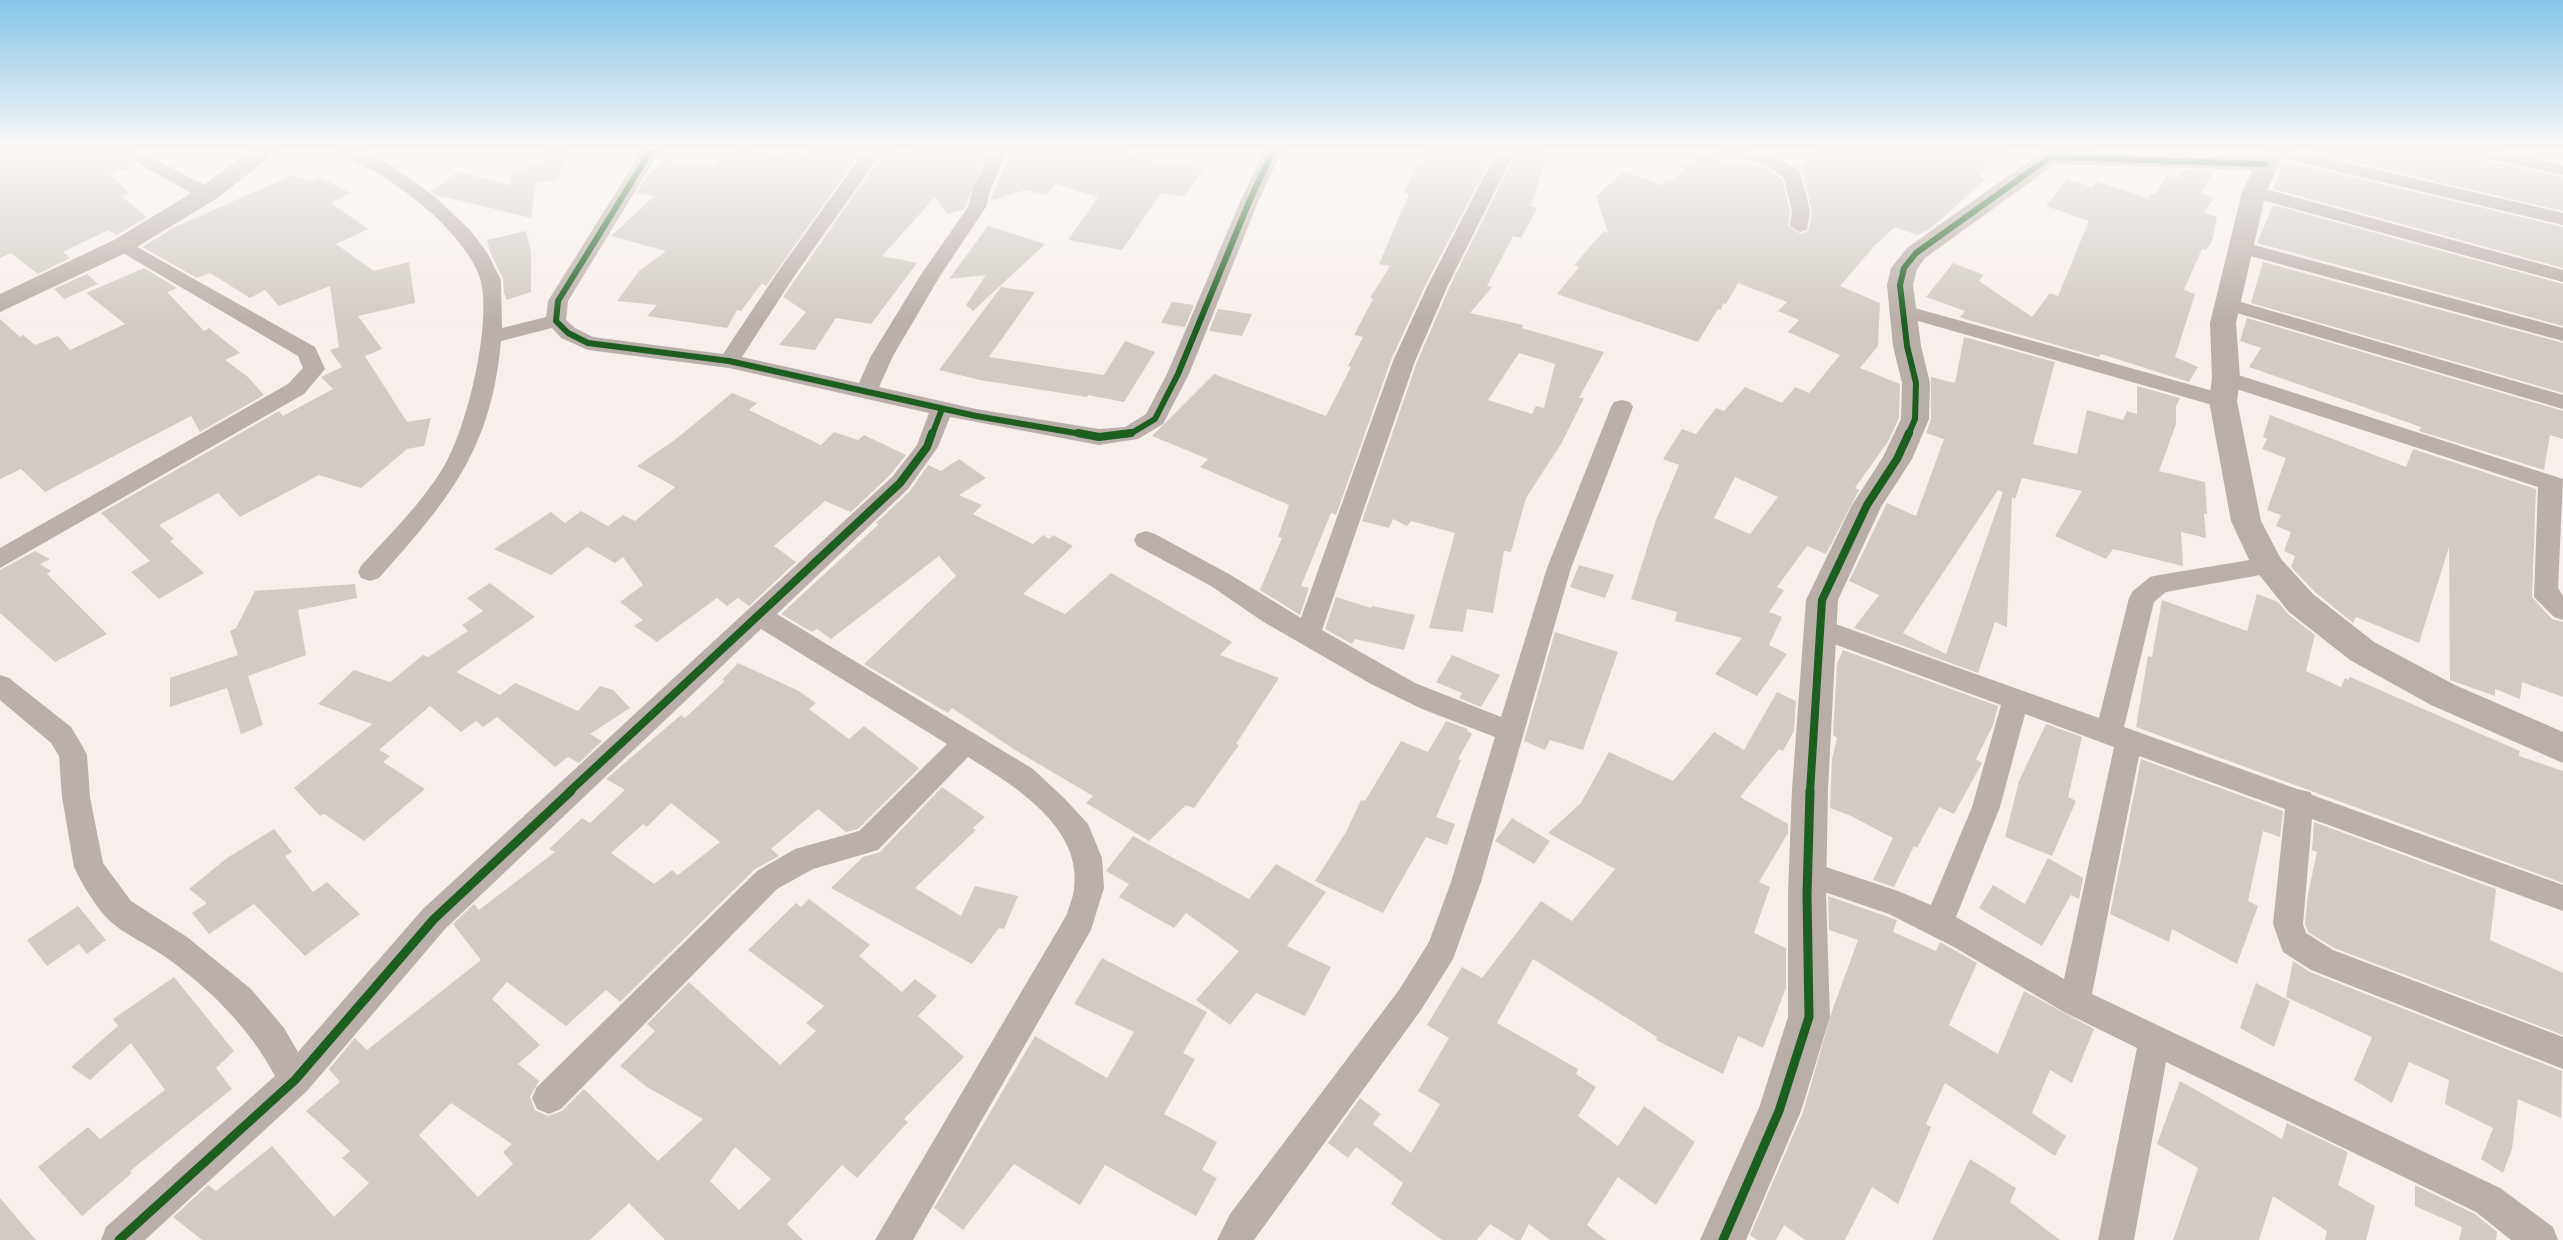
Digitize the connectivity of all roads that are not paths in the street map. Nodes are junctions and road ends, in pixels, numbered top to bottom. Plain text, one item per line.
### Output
1 (186, 207) edge
2 (436, 207) edge
3 (616, 207) edge
4 (834, 207) edge
5 (977, 207) edge
6 (1247, 207) edge
7 (1478, 207) edge
8 (1800, 207) edge
9 (1976, 207) edge
10 (2253, 207) edge
11 (2380, 207) edge
12 (2498, 207) edge
13 (2563, 219) edge
14 (1800, 226) dead end
15 (123, 245) junction
16 (2239, 247) junction
17 (2563, 276) edge
18 (0, 304) edge
19 (2227, 304) junction
20 (1904, 311) junction
21 (556, 321) junction
22 (2563, 335) edge
23 (490, 337) junction
24 (729, 361) junction
25 (2224, 389) junction
26 (866, 391) junction
27 (2563, 402) edge
28 (1622, 407) dead end
29 (942, 409) junction
30 (2556, 485) edge
31 (1146, 540) dead end
32 (0, 560) edge
33 (2268, 566) junction
34 (370, 572) dead end
35 (2563, 610) edge
36 (759, 615) junction
37 (1821, 628) junction
38 (1308, 634) junction
39 (0, 685) edge
40 (2016, 699) junction
41 (1511, 731) junction
42 (2119, 736) junction
43 (966, 742) junction
44 (2563, 748) edge
45 (2300, 801) junction
46 (1808, 874) junction
47 (2563, 898) edge
48 (1938, 924) junction
49 (2075, 1002) junction
50 (2154, 1041) junction
51 (2563, 1053) edge
52 (296, 1080) junction
53 (549, 1098) dead end
54 (118, 1240) edge
55 (893, 1240) edge
56 (1235, 1240) edge
57 (1723, 1240) edge
58 (2116, 1240) edge
59 (2540, 1240) edge

1 - 15 street
2 - 23 street
3 - 21 street
4 - 24 street
5 - 26 street
6 - 29 street
7 - 38 street
8 - 14 street
9 - 20 street
10 - 16 street
11 - 17 street
12 - 13 street
15 - 18 street
15 - 32 street
16 - 19 street
16 - 22 street
19 - 25 street
19 - 27 street
20 - 25 street
20 - 37 street
21 - 23 street
21 - 24 street
23 - 34 street
24 - 26 street
25 - 30 street
25 - 33 street
26 - 29 street
28 - 41 street
29 - 36 street
30 - 35 street
31 - 38 street
33 - 42 street
33 - 44 street
36 - 43 street
36 - 52 street
37 - 40 street
37 - 46 street
38 - 41 street
39 - 52 street
40 - 42 street
40 - 48 street
41 - 56 street
42 - 45 street
42 - 49 street
43 - 53 street
43 - 55 street
45 - 47 street
45 - 51 street
46 - 48 street
46 - 57 street
48 - 49 street
49 - 50 street
50 - 58 street
50 - 59 street
52 - 54 street

